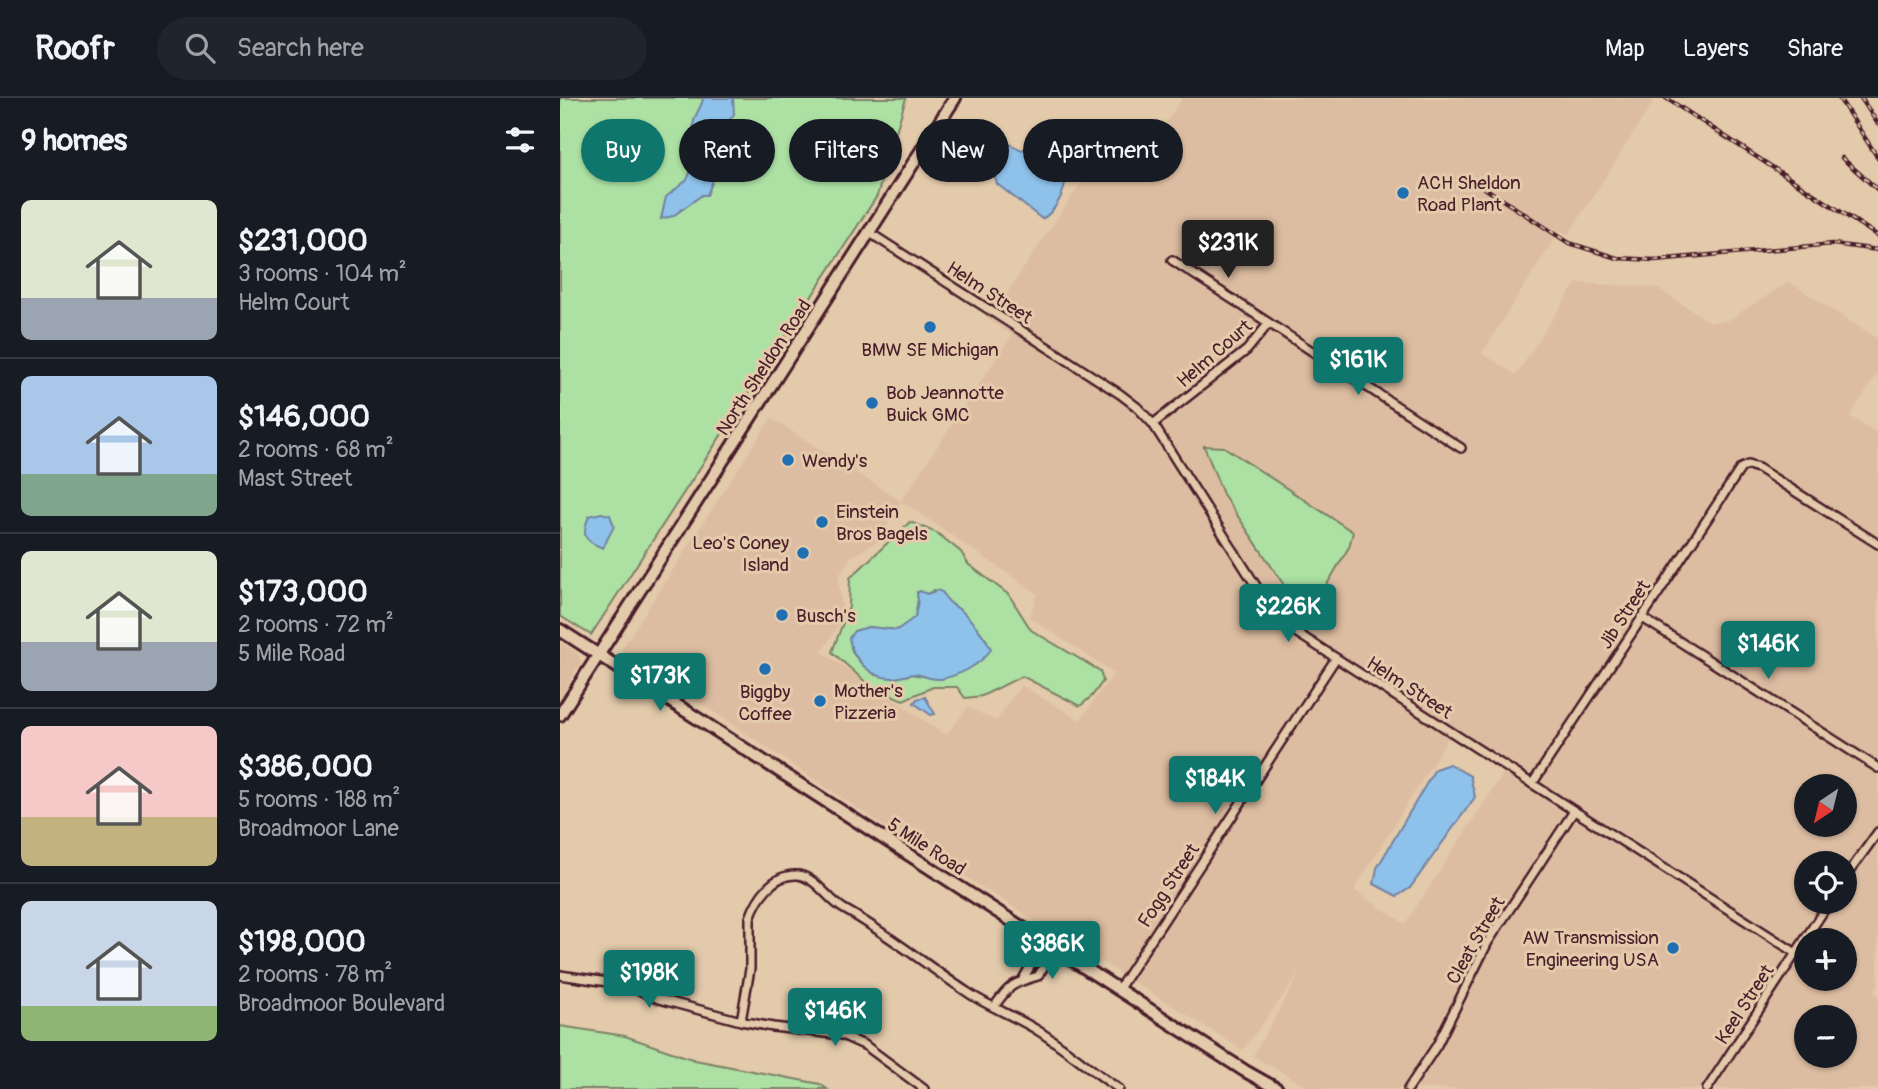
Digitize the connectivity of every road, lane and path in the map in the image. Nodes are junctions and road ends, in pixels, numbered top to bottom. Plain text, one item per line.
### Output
1 (955, 98) edge
2 (870, 233) junction
3 (1172, 260) dead end
4 (1269, 323) junction
5 (1153, 425) junction
6 (1461, 448) dead end
7 (1878, 544) edge
8 (1641, 617) junction
9 (560, 630) edge
10 (599, 655) junction
11 (1336, 658) junction
12 (560, 715) edge
13 (1878, 768) edge
14 (1532, 783) junction
15 (1574, 811) junction
16 (1878, 832) edge
17 (1857, 861) edge
18 (1044, 942) junction
19 (1055, 949) junction
20 (1794, 952) edge
21 (1794, 956) edge
22 (560, 975) edge
23 (1023, 979) junction
24 (1118, 990) junction
25 (994, 1007) junction
26 (741, 1021) junction
27 (924, 1089) edge
28 (1119, 1089) edge
29 (1277, 1089) edge
30 (1408, 1089) edge
31 (1707, 1089) edge

1 - 2 street, North Sheldon Road
2 - 5 street, Helm Street
2 - 10 street, North Sheldon Road
3 - 4 street, Helm Court
4 - 5 street, Helm Court
4 - 6 street
5 - 11 street, Helm Street
7 - 8 street, Jib Street
8 - 13 street
8 - 14 street, Jib Street
9 - 10 street, 5 Mile Road
10 - 12 street, North Sheldon Road
10 - 18 street, 5 Mile Road
11 - 14 street, Helm Street
11 - 24 street, Fogg Street
14 - 15 street, Helm Street
15 - 20 street, Helm Street
15 - 30 street, Cleat Street
16 - 17 street
18 - 19 street, 5 Mile Road
18 - 23 street
19 - 23 street
19 - 24 street, 5 Mile Road
21 - 31 street, Keel Street
22 - 26 street
23 - 25 street
24 - 29 street, 5 Mile Road
25 - 26 street
25 - 28 street
26 - 27 street

